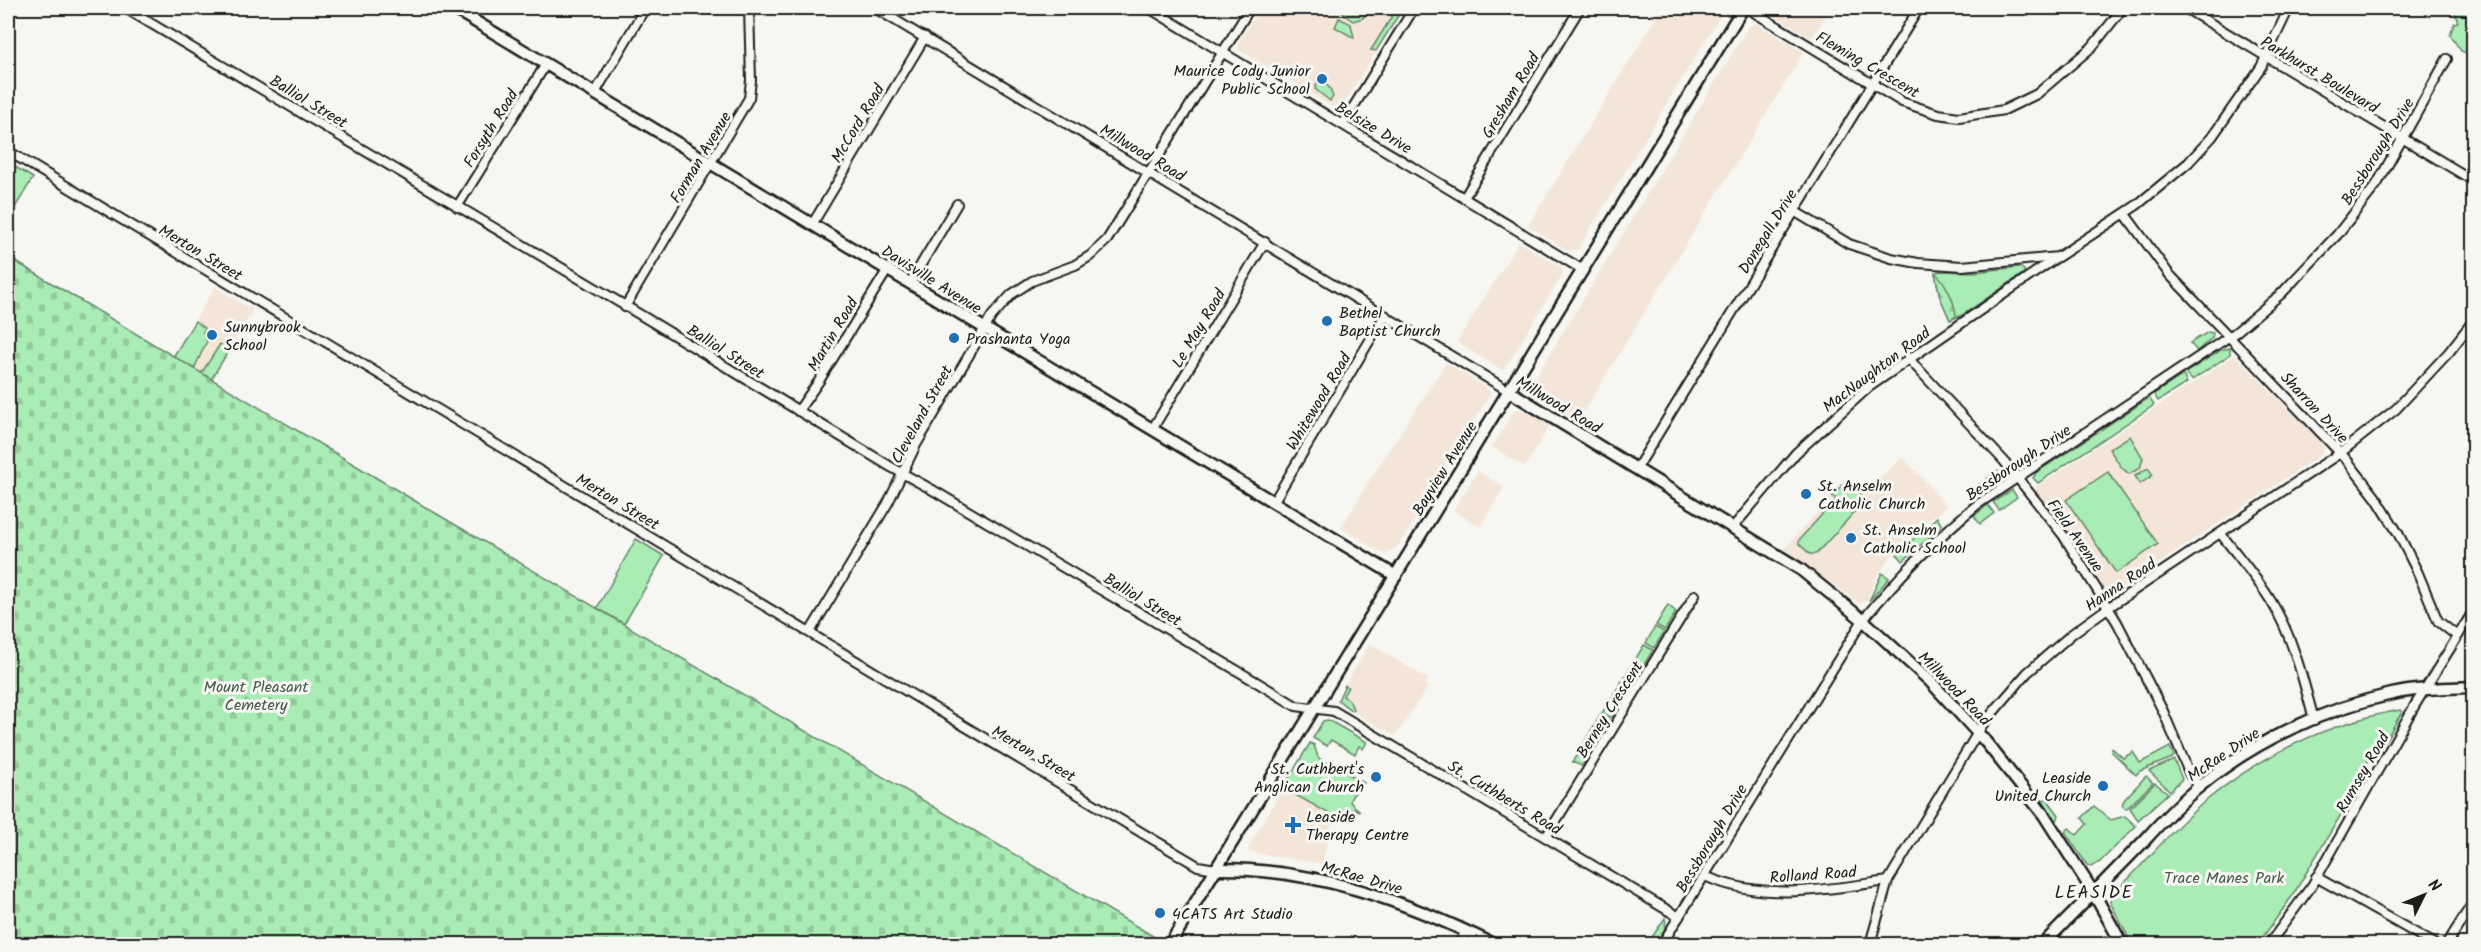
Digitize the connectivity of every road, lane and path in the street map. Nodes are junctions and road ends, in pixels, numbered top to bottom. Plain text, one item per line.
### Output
1 (125, 8) edge
2 (453, 8) edge
3 (749, 8) edge
4 (875, 8) edge
5 (1149, 8) edge
6 (1250, 8) edge
7 (1414, 8) edge
8 (1580, 8) edge
9 (1745, 8) edge
10 (1919, 8) edge
11 (2122, 8) edge
12 (2185, 8) edge
13 (2289, 8) edge
14 (641, 15) dead end
15 (925, 37) junction
16 (1222, 52) junction
17 (2266, 57) junction
18 (2447, 59) dead end
19 (546, 64) junction
20 (1872, 84) junction
21 (595, 93) junction
22 (1343, 124) junction
23 (2403, 139) junction
24 (8, 151) edge
25 (712, 163) junction
26 (1149, 173) junction
27 (2474, 180) edge
28 (1464, 198) junction
29 (957, 204) dead end
30 (457, 207) junction
31 (1794, 212) junction
32 (2126, 214) junction
33 (813, 223) junction
34 (1265, 242) junction
35 (2058, 257) junction
36 (888, 269) junction
37 (1583, 270) junction
38 (910, 282) junction
39 (625, 307) junction
40 (1385, 315) junction
41 (2474, 320) edge
42 (984, 328) junction
43 (2229, 337) junction
44 (1908, 358) junction
45 (1509, 391) junction
46 (798, 411) junction
47 (1153, 428) junction
48 (2340, 453) junction
49 (1637, 468) junction
50 (902, 474) junction
51 (2018, 477) junction
52 (1274, 501) junction
53 (1733, 527) junction
54 (2221, 534) junction
55 (1396, 576) junction
56 (1695, 595) dead end
57 (2109, 608) junction
58 (2474, 610) edge
59 (1863, 620) junction
60 (810, 632) junction
61 (2457, 636) junction
62 (2474, 687) edge
63 (2425, 689) junction
64 (1315, 709) junction
65 (2314, 720) junction
66 (1978, 733) junction
67 (2199, 786) junction
68 (1546, 837) junction
69 (1216, 869) junction
70 (1705, 876) junction
71 (2316, 877) junction
72 (1888, 881) junction
73 (2093, 892) junction
74 (2474, 901) edge
75 (1679, 917) junction
76 (1466, 931) junction
77 (1170, 945) edge
78 (1459, 945) edge
79 (1492, 945) edge
80 (1662, 945) edge
81 (1870, 945) edge
82 (2043, 945) edge
83 (2122, 945) edge
84 (2268, 945) edge
85 (2435, 945) edge
86 (2447, 945) edge

1 - 30 street, Balliol Street
2 - 19 street, Davisville Avenue
3 - 25 street, Forman Avenue
4 - 15 street, Millwood Road
5 - 16 street, Belsize Drive
6 - 16 street, Cleveland Street
7 - 22 street
8 - 28 street, Gresham Road
9 - 20 street, Fleming Crescent
9 - 37 street, Bayview Avenue
10 - 20 street, Donegall Drive
11 - 20 street, Fleming Crescent
12 - 17 street, Parkhurst Boulevard
13 - 17 street, MacNaughton Road
14 - 21 street
15 - 26 street, Millwood Road
15 - 33 street, McCord Road
16 - 22 street, Belsize Drive
16 - 26 street, Cleveland Street
17 - 23 street, Parkhurst Boulevard
17 - 32 street, MacNaughton Road
18 - 23 street, Bessborough Drive
19 - 21 street, Davisville Avenue
19 - 30 street, Forsyth Road
20 - 31 street, Donegall Drive
21 - 25 street, Davisville Avenue
22 - 28 street, Belsize Drive
23 - 27 street, Parkhurst Boulevard
23 - 43 street, Bessborough Drive
24 - 60 street, Merton Street
25 - 33 street, Davisville Avenue
25 - 39 street, Forman Avenue
26 - 34 street, Millwood Road
26 - 42 street, Cleveland Street
28 - 37 street, Belsize Drive
29 - 38 street
30 - 39 street, Balliol Street
31 - 35 street
31 - 49 street, Donegall Drive
32 - 35 street, MacNaughton Road
32 - 43 street, Sharron Drive
33 - 36 street, Davisville Avenue
34 - 40 street, Millwood Road
34 - 47 street, Le May Road
35 - 44 street, MacNaughton Road
36 - 38 street, Davisville Avenue
36 - 46 street, Martin Road
37 - 45 street, Bayview Avenue
38 - 42 street, Davisville Avenue
39 - 46 street, Balliol Street
40 - 45 street, Millwood Road
40 - 52 street, Whitewood Road
41 - 48 street, Hanna Road
42 - 47 street, Davisville Avenue
42 - 50 street, Cleveland Street
43 - 48 street, Sharron Drive
43 - 51 street, Bessborough Drive
44 - 51 street, Field Avenue
44 - 53 street, MacNaughton Road
45 - 49 street, Millwood Road
45 - 55 street, Bayview Avenue
46 - 50 street, Balliol Street
47 - 52 street, Davisville Avenue
48 - 54 street, Hanna Road
48 - 61 street, Sharron Drive
49 - 53 street, Millwood Road
50 - 60 street, Cleveland Street
50 - 64 street, Balliol Street
51 - 57 street, Field Avenue
51 - 59 street, Bessborough Drive
52 - 55 street, Davisville Avenue
53 - 59 street, Millwood Road
54 - 57 street, Hanna Road
54 - 65 street
55 - 64 street, Bayview Avenue
56 - 68 street, Berney Crescent
57 - 66 street, Hanna Road
57 - 67 street, Field Avenue
58 - 61 street, Rumsey Road
59 - 66 street, Millwood Road
59 - 70 street, Bessborough Drive
60 - 69 street, Merton Street
61 - 63 street, Rumsey Road
62 - 63 street, McRae Drive
63 - 65 street, McRae Drive
63 - 71 street, Rumsey Road
64 - 68 street, St. Cuthberts Road
64 - 69 street, Bayview Avenue
65 - 67 street, McRae Drive
66 - 72 street, Hanna Road
66 - 73 street, Millwood Road
67 - 73 street, McRae Drive
68 - 75 street, St. Cuthberts Road
69 - 76 street, McRae Drive
69 - 77 street, Bayview Avenue
70 - 72 street, Rolland Road
70 - 75 street, Bessborough Drive
71 - 84 street, Rumsey Road
71 - 85 street
72 - 81 street, Hanna Road
73 - 82 street, McRae Drive
73 - 83 street, Millwood Road
74 - 86 street
75 - 80 street, Bessborough Drive
76 - 78 street
76 - 79 street, McRae Drive

